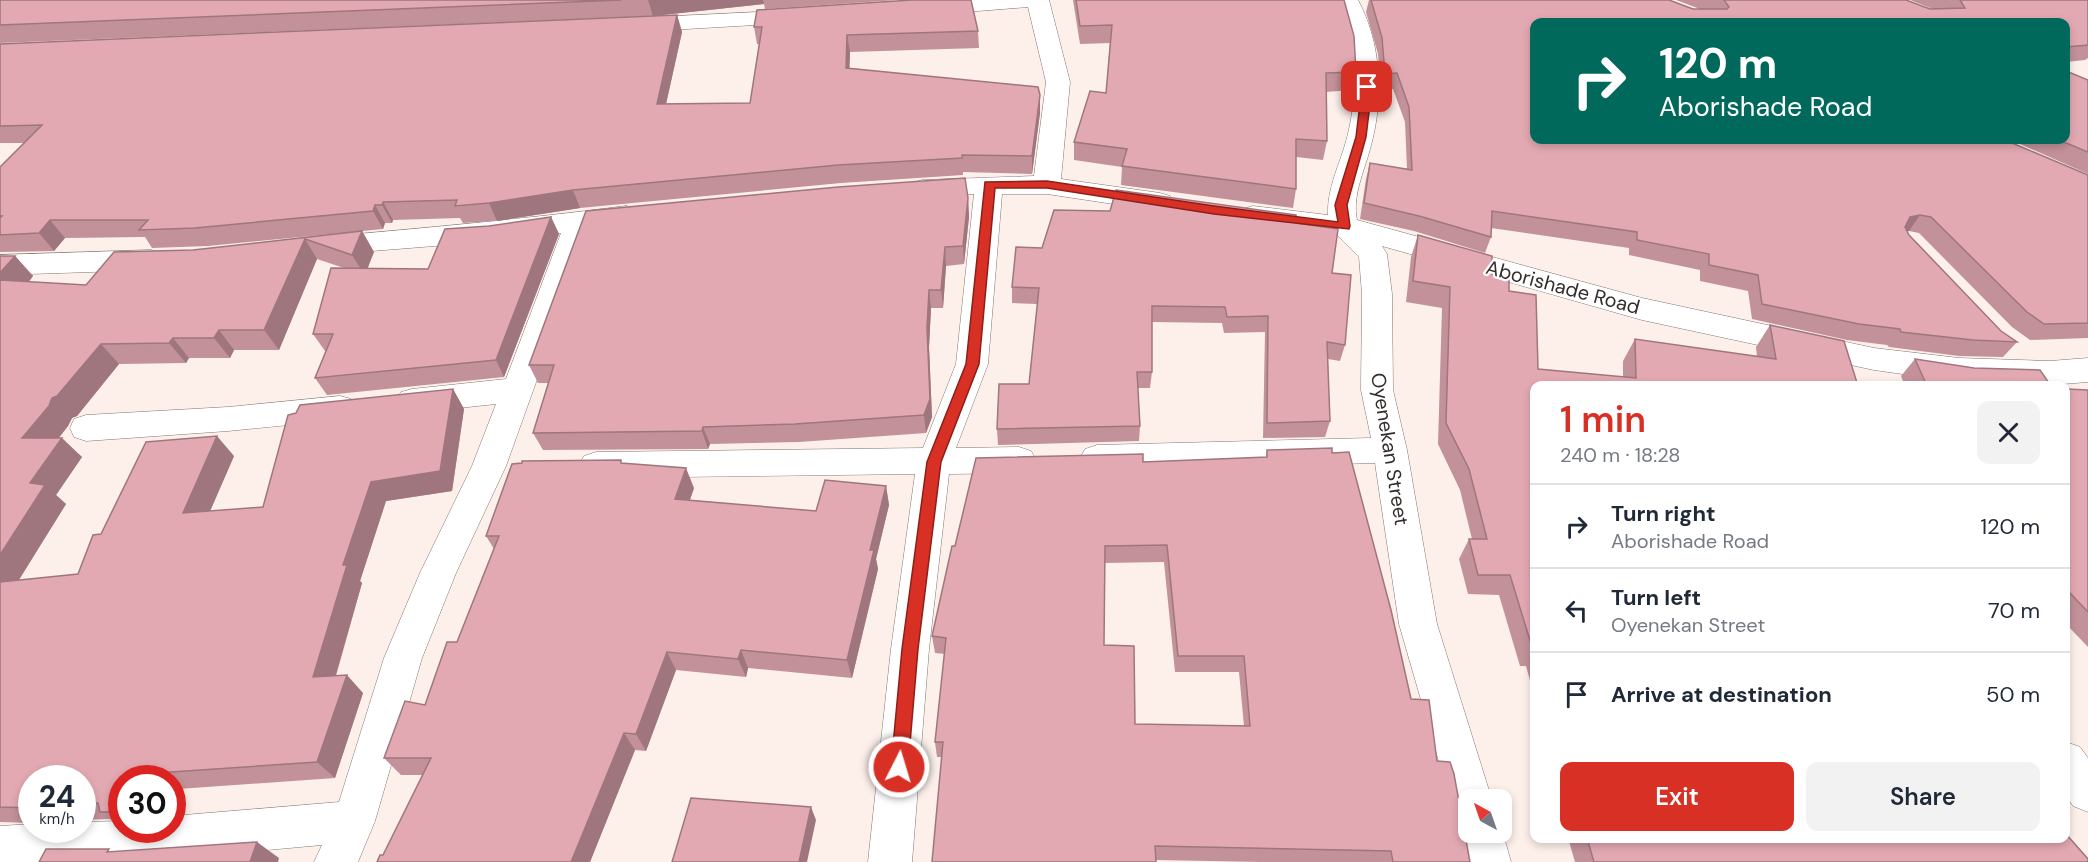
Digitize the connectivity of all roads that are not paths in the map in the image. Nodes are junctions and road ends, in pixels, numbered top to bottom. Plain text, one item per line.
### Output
1 (1037, 0) edge
2 (1347, 0) edge
3 (902, 10) edge
4 (823, 15) edge
5 (618, 26) edge
6 (989, 184) junction
7 (1047, 185) junction
8 (898, 190) edge
9 (1181, 205) edge
10 (651, 212) edge
11 (1226, 212) edge
12 (580, 219) junction
13 (1344, 226) junction
14 (299, 248) edge
15 (174, 260) edge
16 (0, 265) edge
17 (2008, 343) edge
18 (2088, 370) edge
19 (1880, 372) edge
20 (2050, 373) junction
21 (518, 390) junction
22 (86, 428) dead end
23 (1390, 450) junction
24 (934, 462) junction
25 (571, 465) edge
26 (489, 466) junction
27 (525, 466) edge
28 (2070, 767) edge
29 (1468, 789) edge
30 (2088, 792) edge
31 (354, 821) junction
32 (1484, 843) edge
33 (0, 847) edge
34 (336, 862) edge
35 (890, 862) edge
36 (1489, 862) edge

1 - 3 street
1 - 7 street
2 - 13 street
4 - 5 street
6 - 7 street
6 - 8 street
6 - 24 street
7 - 9 street
10 - 12 street
11 - 13 street, Aborishade Road
12 - 14 street
12 - 21 street
13 - 19 street, Aborishade Road
13 - 23 street, Oyenekan Street
15 - 16 street
17 - 20 street
18 - 20 street, Aborishade Road
19 - 20 street, Aborishade Road
21 - 22 street
21 - 26 street
23 - 24 street
23 - 29 street, Oyenekan Street
24 - 25 street
24 - 35 street
26 - 27 street
26 - 31 street
28 - 30 street
31 - 33 street
31 - 34 street
32 - 36 street

